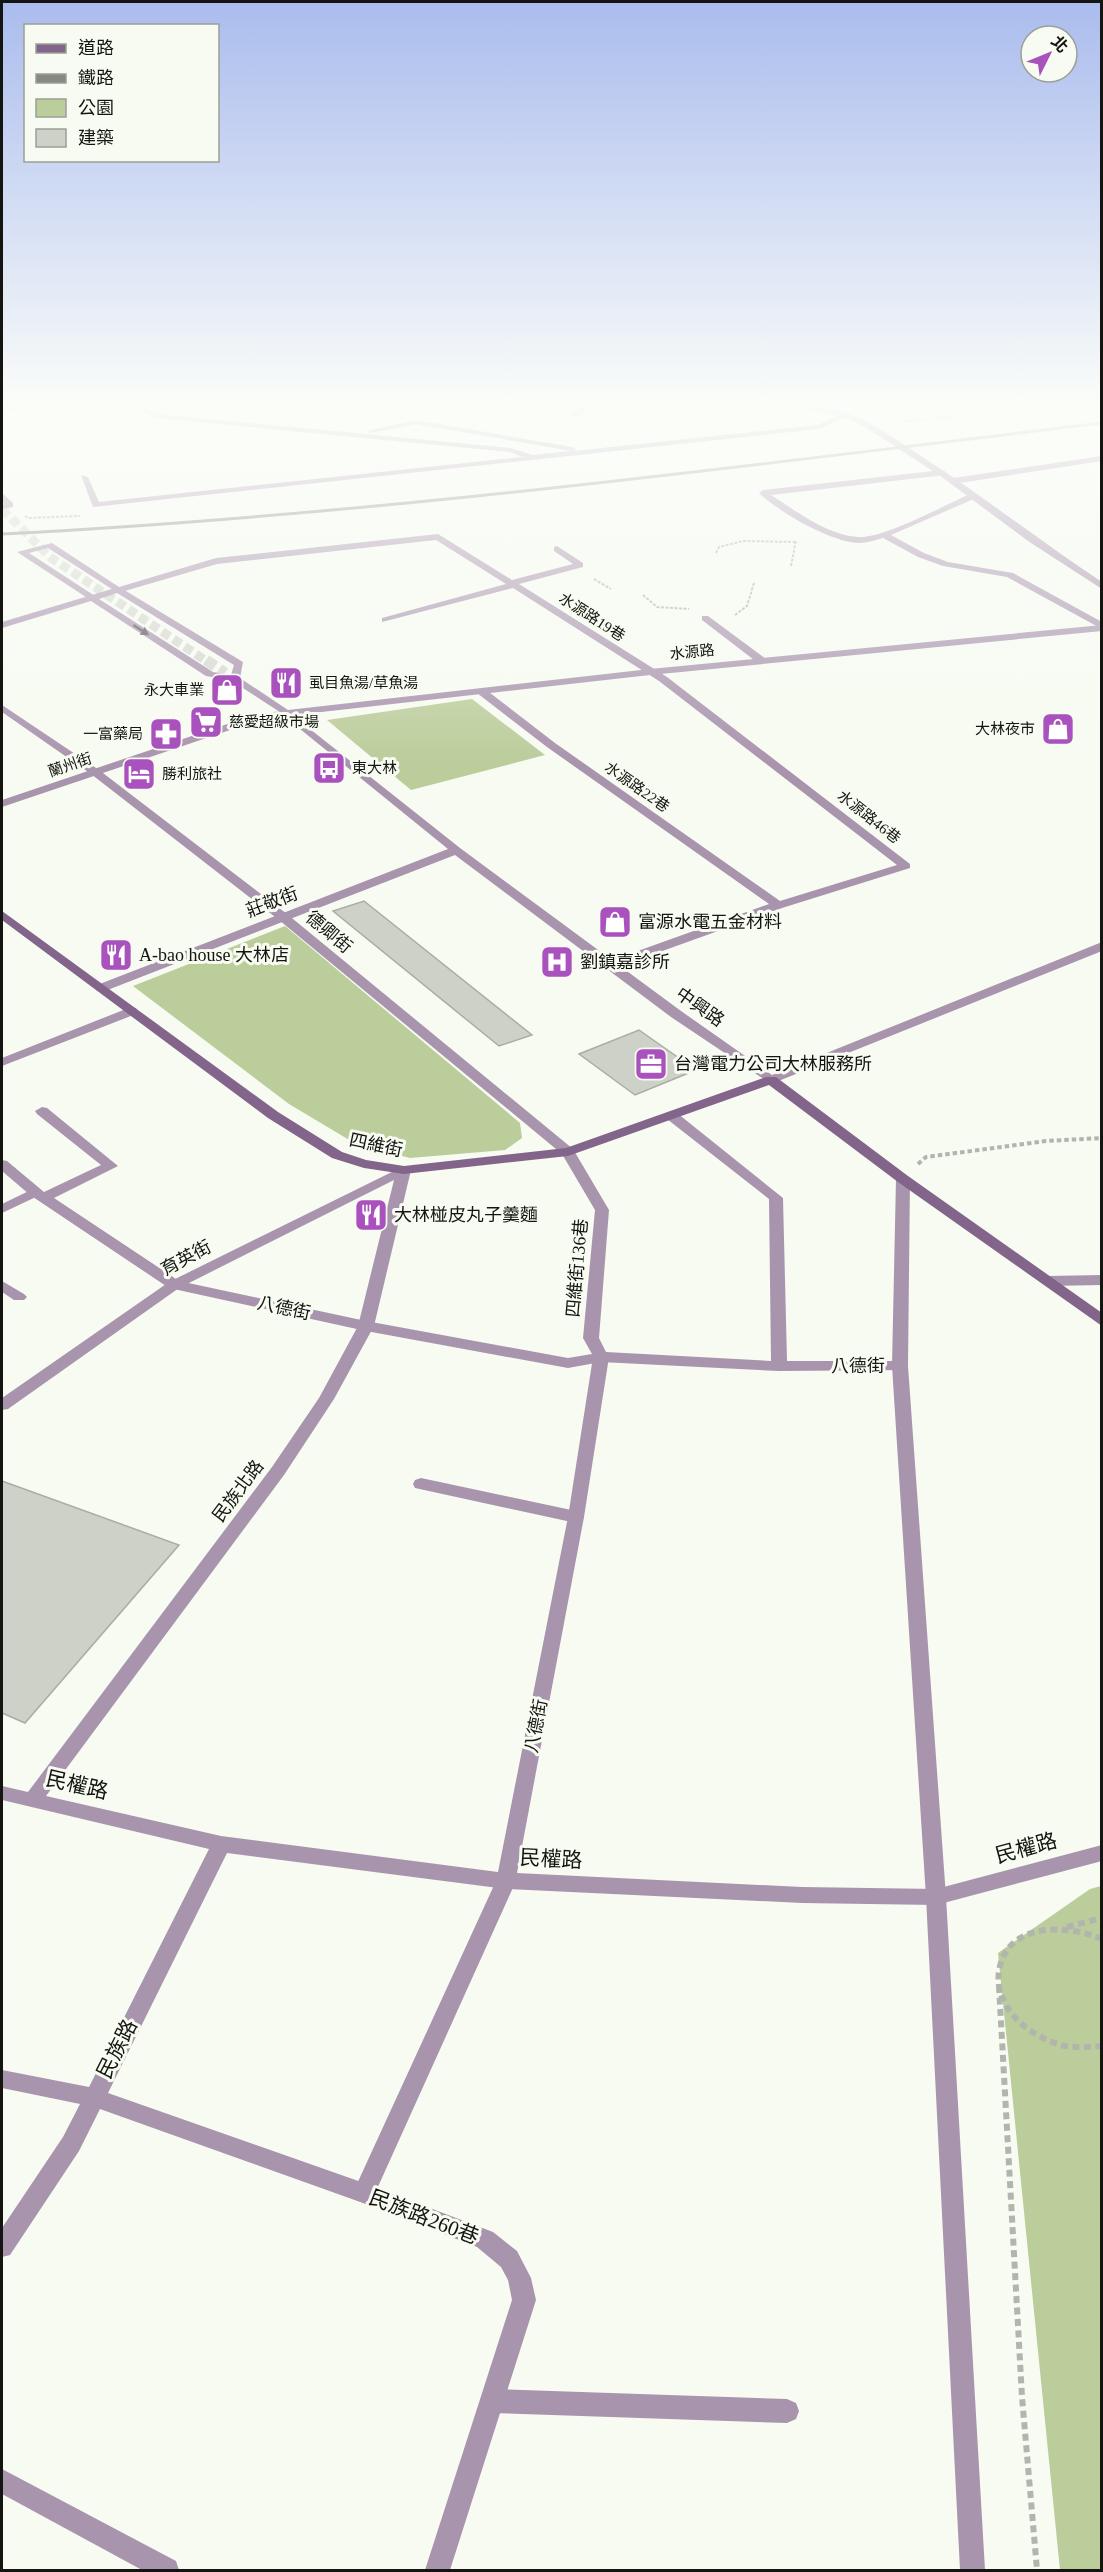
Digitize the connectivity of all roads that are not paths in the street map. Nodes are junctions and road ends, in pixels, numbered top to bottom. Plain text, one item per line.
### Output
1 (815, 524) edge
2 (909, 524) edge
3 (1013, 524) edge
4 (884, 535) junction
5 (558, 549) dead end
6 (512, 584) junction
7 (1101, 586) edge
8 (118, 590) junction
9 (92, 598) junction
10 (705, 618) dead end
11 (385, 620) dead end
12 (2, 625) edge
13 (1101, 627) edge
14 (762, 661) junction
15 (650, 672) junction
16 (225, 673) tunnel mouth
17 (235, 679) junction
18 (481, 691) junction
19 (2, 708) edge
20 (286, 713) junction
21 (95, 772) junction
22 (2, 804) edge
23 (456, 850) junction
24 (778, 905) junction
25 (2, 915) edge
26 (283, 917) junction
27 (1101, 946) edge
28 (611, 965) junction
29 (101, 988) junction
30 (131, 1011) junction
31 (2, 1062) edge
32 (771, 1080) junction
33 (42, 1111) dead end
34 (672, 1116) junction
35 (567, 1152) junction
36 (2, 1164) edge
37 (404, 1170) junction
38 (903, 1179) junction
39 (39, 1194) junction
40 (2, 1209) edge
41 (1101, 1280) edge
42 (1048, 1281) junction
43 (174, 1285) junction
44 (2, 1286) edge
45 (19, 1296) dead end
46 (1101, 1321) edge
47 (366, 1326) junction
48 (601, 1357) junction
49 (779, 1366) junction
50 (900, 1366) junction
51 (2, 1405) edge
52 (421, 1484) dead end
53 (576, 1516) junction
54 (2, 1793) edge
55 (33, 1800) junction
56 (221, 1844) junction
57 (1101, 1853) edge
58 (506, 1881) junction
59 (936, 1897) junction
60 (2, 2079) edge
61 (93, 2097) junction
62 (364, 2193) junction
63 (2, 2247) edge
64 (492, 2401) junction
65 (787, 2411) dead end
66 (2, 2481) edge
67 (167, 2571) edge
68 (438, 2571) edge
69 (974, 2571) edge

1 - 4 street
2 - 4 street
3 - 7 street
4 - 13 street
5 - 6 street
6 - 8 street, 水源路19巷
6 - 11 street
6 - 15 street, 水源路19巷
8 - 9 street, 水源路19巷
8 - 9 street
8 - 17 street
9 - 12 street, 水源路19巷
9 -> 17 street
10 - 14 street
13 - 14 street, 水源路
14 - 15 street, 水源路
15 - 18 street, 水源路
15 - 24 street, 水源路46巷
16 - 17 street, 中興路
17 - 20 street, 中興路
18 - 20 street, 水源路
18 - 24 street, 水源路22巷
19 - 21 street, 德卿街
20 - 21 street, 蘭州街
20 - 23 street, 中興路
21 - 22 street, 蘭州街
21 - 26 street, 德卿街
23 - 26 street, 莊敬街
23 - 28 street, 中興路
24 - 28 street, 水源路46巷
25 - 29 main road, 四維街
26 - 29 street, 莊敬街
26 - 35 street, 德卿街
27 - 32 street
28 - 32 street, 中興路
29 - 30 main road, 四維街
30 - 31 street
30 - 37 main road, 四維街
32 - 34 main road, 四維街
32 - 38 main road, 中興路
33 - 39 street
34 - 35 main road, 四維街
34 - 49 street
35 - 37 main road, 四維街
35 - 48 street, 四維街136巷
36 - 39 street, 八德街
37 - 43 street, 育英街
37 - 47 street, 民族北路
38 - 42 main road, 中興路
38 - 50 street
39 - 40 street
39 - 43 street, 八德街
41 - 42 street
42 - 46 main road, 中興路
43 - 47 street, 八德街
43 - 51 street, 育英街
44 - 45 street
47 - 48 street, 八德街
47 - 55 street, 民族北路
48 - 49 street, 八德街
48 - 53 street, 八德街
49 - 50 street, 八德街
50 - 59 street
52 - 53 street
53 - 58 street, 八德街
54 - 55 street, 民權路
55 - 56 street, 民權路
56 - 58 street, 民權路
56 - 61 street, 民族路
57 - 59 street, 民權路
58 - 59 street, 民權路
58 - 62 street, 八德街
59 - 69 street
60 - 61 street, 民族路260巷
61 - 62 street, 民族路260巷
61 - 63 street, 民族路
62 - 64 street, 民族路260巷
64 - 65 street
64 - 68 street, 民族路260巷
66 - 67 street

